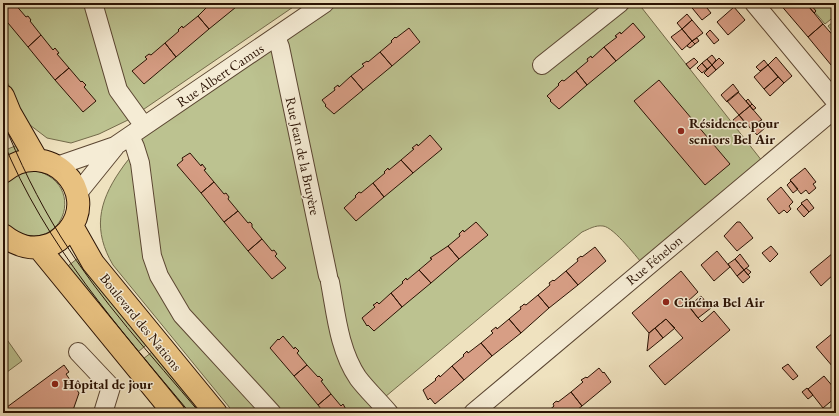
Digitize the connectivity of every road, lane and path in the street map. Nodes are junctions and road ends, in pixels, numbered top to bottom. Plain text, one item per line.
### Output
1 (93, 3) edge
2 (326, 3) edge
3 (620, 3) edge
4 (754, 3) edge
5 (276, 37) junction
6 (542, 65) dead end
7 (3, 96) edge
8 (836, 102) edge
9 (836, 108) edge
10 (137, 131) junction
11 (115, 146) junction
12 (37, 160) junction
13 (57, 166) junction
14 (3, 172) edge
15 (77, 194) junction
16 (72, 226) junction
17 (7, 243) edge
18 (39, 248) junction
19 (78, 352) dead end
20 (103, 413) edge
21 (174, 413) edge
22 (216, 413) edge
23 (272, 413) edge
24 (389, 413) edge
25 (473, 413) edge

1 - 10 street
2 - 5 street, Rue Albert Camus
3 - 6 street
4 - 8 street
5 - 10 street, Rue Albert Camus
5 - 24 street, Rue Jean de la Bruyère
7 - 12 main road
9 - 25 street, Rue Fénelon
10 - 11 street, Rue Albert Camus
10 - 23 street
11 - 13 street, Rue Albert Camus
11 - 15 street, Rue Albert Camus
12 - 13 main road
12 - 14 main road
13 - 15 main road
15 - 16 main road
16 - 18 main road
16 - 22 main road, Boulevard des Nations
17 - 18 main road
18 - 21 main road
19 - 20 street

